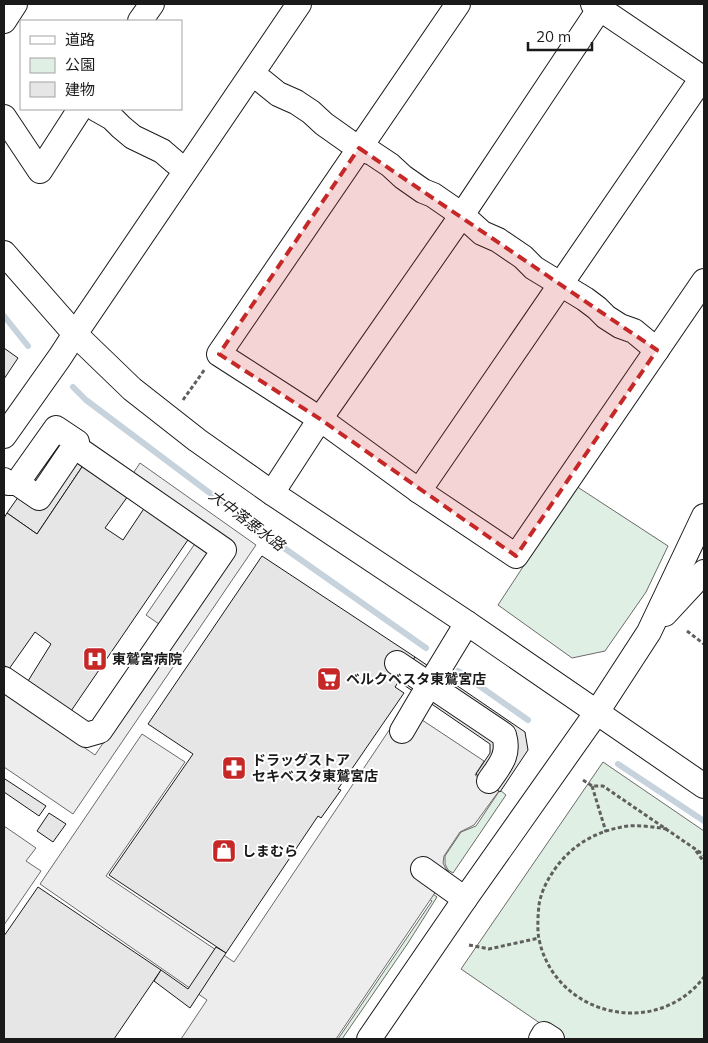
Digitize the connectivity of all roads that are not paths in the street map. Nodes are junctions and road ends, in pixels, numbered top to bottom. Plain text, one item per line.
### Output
1 (15, 4) edge
2 (152, 4) edge
3 (299, 4) edge
4 (458, 4) edge
5 (596, 6) edge
6 (4, 20) edge
7 (141, 20) edge
8 (703, 79) edge
9 (262, 81) dead end
10 (79, 110) edge
11 (98, 110) edge
12 (4, 117) edge
13 (359, 148) junction
14 (176, 163) dead end
15 (462, 215) junction
16 (4, 254) edge
17 (704, 281) edge
18 (561, 284) junction
19 (75, 334) junction
20 (657, 350) junction
21 (10, 412) edge
22 (320, 419) junction
23 (4, 436) edge
24 (10, 481) edge
25 (420, 491) junction
26 (272, 492) junction
27 (704, 516) edge
28 (704, 572) edge
29 (467, 623) junction
30 (649, 632) junction
31 (397, 663) dead end
32 (4, 679) edge
33 (597, 712) junction
34 (402, 732) dead end
35 (489, 781) dead end
36 (704, 786) edge
37 (423, 869) dead end
38 (465, 899) junction
39 (369, 1039) edge
40 (541, 1039) edge
41 (552, 1039) edge

1 - 6 street
2 - 7 street
3 - 19 street
4 - 13 street
5 - 8 street
5 - 15 street
8 - 18 street
9 - 13 street
10 - 12 street
11 - 14 street
13 - 15 street
13 - 22 street
15 - 18 street
15 - 22 street
16 - 19 street
17 - 20 street
18 - 20 street
18 - 25 street
19 - 21 street
19 - 26 street
20 - 25 street
21 - 23 street
22 - 25 street
22 - 26 street
24 - 32 street
26 - 29 street
27 - 30 street
28 - 30 street
29 - 33 street
29 - 34 street
30 - 33 street
31 - 35 street
33 - 36 street
33 - 38 street
37 - 38 street
38 - 39 street
40 - 41 street

